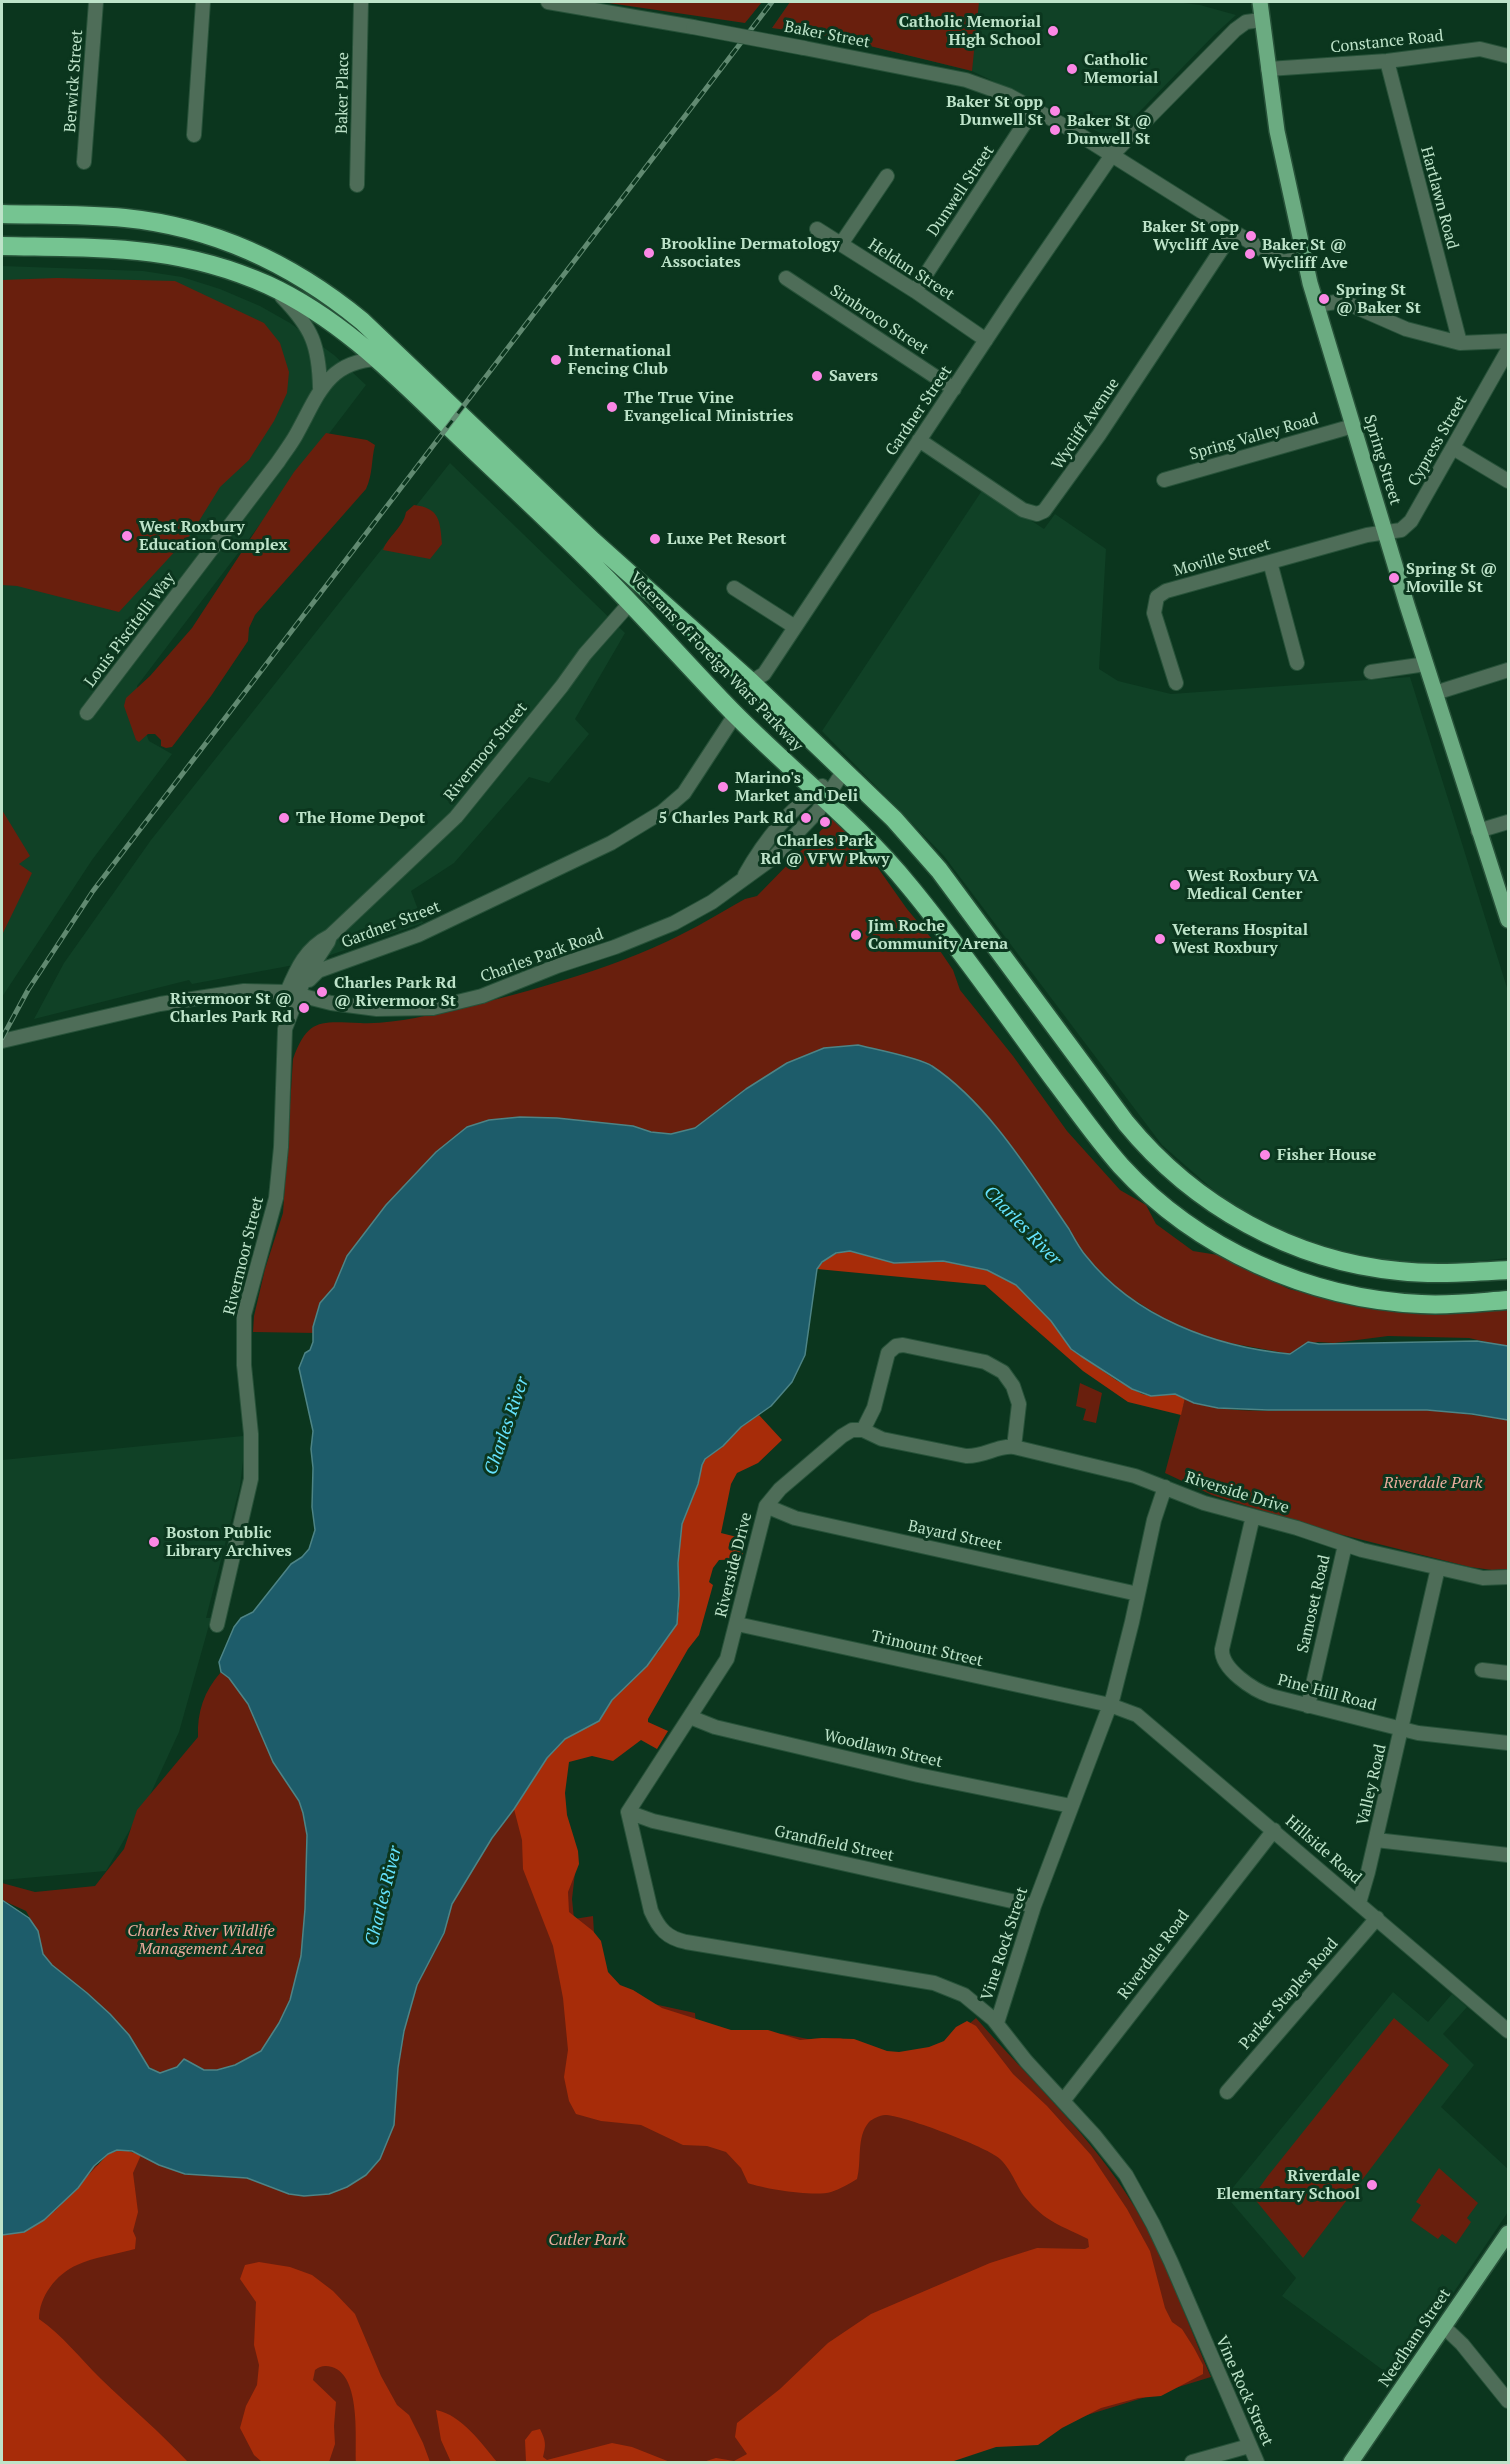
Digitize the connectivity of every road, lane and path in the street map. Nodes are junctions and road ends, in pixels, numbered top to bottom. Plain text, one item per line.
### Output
1 (96, 2) edge
2 (203, 2) edge
3 (361, 2) edge
4 (548, 2) edge
5 (1260, 2) edge
6 (1261, 20) junction
7 (1509, 56) edge
8 (1387, 61) junction
9 (1268, 69) junction
10 (1034, 109) junction
11 (194, 135) dead end
12 (1112, 155) junction
13 (84, 162) dead end
14 (887, 176) dead end
15 (357, 185) dead end
16 (2, 214) edge
17 (817, 228) dead end
18 (1233, 232) junction
19 (842, 244) junction
20 (2, 246) edge
21 (1304, 258) junction
22 (786, 278) dead end
23 (274, 289) junction
24 (915, 291) junction
25 (1317, 305) junction
26 (986, 340) junction
27 (1509, 341) edge
28 (1460, 343) junction
29 (1509, 350) edge
30 (377, 359) junction
31 (320, 388) junction
32 (954, 389) junction
33 (1353, 426) junction
34 (919, 440) junction
35 (1453, 448) junction
36 (1164, 480) dead end
37 (1509, 481) edge
38 (1384, 531) junction
39 (1270, 562) junction
40 (734, 588) dead end
41 (630, 603) junction
42 (795, 627) junction
43 (1297, 663) dead end
44 (1426, 664) junction
45 (1509, 670) edge
46 (1371, 672) dead end
47 (751, 682) junction
48 (1176, 683) dead end
49 (1435, 693) junction
50 (87, 713) dead end
51 (735, 715) junction
52 (844, 770) junction
53 (821, 794) junction
54 (1509, 822) edge
55 (1479, 831) junction
56 (1509, 920) edge
57 (293, 993) junction
58 (6, 1041) edge
59 (1193, 1189) junction
60 (1174, 1213) junction
61 (1509, 1270) edge
62 (1509, 1300) edge
63 (863, 1430) junction
64 (1014, 1447) junction
65 (1165, 1487) junction
66 (766, 1506) junction
67 (1252, 1516) junction
68 (1345, 1545) junction
69 (1438, 1568) junction
70 (1509, 1577) edge
71 (1138, 1594) junction
72 (737, 1624) junction
73 (217, 1625) dead end
74 (1482, 1670) dead end
75 (1509, 1673) edge
76 (1110, 1705) junction
77 (1308, 1706) junction
78 (690, 1717) junction
79 (1401, 1730) junction
80 (1509, 1743) edge
81 (1071, 1806) junction
82 (628, 1812) junction
83 (1274, 1830) junction
84 (1376, 1840) junction
85 (1509, 1855) edge
86 (1359, 1903) junction
87 (1034, 1906) junction
88 (1377, 1918) junction
89 (997, 2023) junction
90 (1509, 2031) edge
91 (1227, 2092) dead end
92 (1063, 2101) junction
93 (1509, 2233) edge
94 (1444, 2327) junction
95 (1509, 2401) edge
96 (1249, 2446) junction
97 (1192, 2463) edge
98 (1257, 2463) edge
99 (1351, 2463) edge

1 - 13 street, Berwick Street
2 - 11 street
3 - 15 street, Baker Place
4 - 10 street, Baker Street, bridge
5 - 6 main road, Spring Street
6 - 9 main road, Spring Street
6 - 12 street, Gardner Street
7 - 8 street, Constance Road
8 - 9 street, Constance Road
8 - 28 street, Hartlawn Road
9 - 21 main road, Spring Street
10 - 12 street, Baker Street
10 - 24 street, Dunwell Street
12 - 18 street, Baker Street
12 - 26 street, Gardner Street
14 - 19 street
16 - 47 highway, Veterans of Foreign Wars Parkway
17 - 19 street, Heldun Street
18 - 21 street, Baker Street
18 - 34 street, Wycliff Avenue
19 - 24 street, Heldun Street
20 - 23 highway, Veterans of Foreign Wars Parkway
21 - 25 main road, Spring Street
22 - 32 street, Simbroco Street
23 - 30 highway, Veterans of Foreign Wars Parkway
23 - 31 street
24 - 26 street, Heldun Street
25 - 28 street
25 - 33 main road, Spring Street
26 - 32 street, Gardner Street
27 - 28 street
29 - 35 street, Cypress Street
30 - 31 street, Louis Piscitelli Way
30 - 41 highway, Veterans of Foreign Wars Parkway
31 - 50 street, Louis Piscitelli Way
32 - 34 street, Gardner Street
33 - 36 street, Spring Valley Road
33 - 38 main road, Spring Street
34 - 42 street, Gardner Street
35 - 37 street
35 - 38 street, Cypress Street
38 - 39 street, Moville Street
38 - 44 main road, Spring Street
39 - 43 street
39 - 48 street, Moville Street
40 - 42 street
41 - 51 highway, Veterans of Foreign Wars Parkway
41 - 57 street, Rivermoor Street
42 - 47 street, Gardner Street
44 - 46 street
44 - 49 main road, Spring Street
45 - 49 street
47 - 52 highway, Veterans of Foreign Wars Parkway
49 - 55 main road, Spring Street
51 - 53 highway, Veterans of Foreign Wars Parkway
51 - 57 street, Gardner Street
52 - 53 street, Charles Park Road
52 - 59 highway, Veterans of Foreign Wars Parkway
53 - 57 street, Charles Park Road
53 - 60 highway, Veterans of Foreign Wars Parkway
54 - 55 street
55 - 56 main road, Spring Street
57 - 58 street
57 - 73 street, Rivermoor Street
59 - 60 highway
59 - 61 highway, Veterans of Foreign Wars Parkway
60 - 62 highway, Veterans of Foreign Wars Parkway
63 - 64 street, Riverside Drive
63 - 64 street
63 - 66 street, Riverside Drive
64 - 65 street, Riverside Drive
65 - 67 street, Riverside Drive
65 - 71 street, Vine Rock Street
66 - 71 street, Bayard Street
66 - 72 street, Riverside Drive
67 - 68 street, Riverside Drive
67 - 77 street, Pine Hill Road
68 - 69 street, Riverside Drive
68 - 77 street, Samoset Road
69 - 70 street, Riverside Drive
69 - 79 street, Valley Road
71 - 76 street, Vine Rock Street
72 - 76 street, Trimount Street
72 - 78 street, Riverside Drive
74 - 75 street
76 - 81 street, Vine Rock Street
76 - 83 street, Hillside Road
77 - 79 street, Pine Hill Road
78 - 81 street, Woodlawn Street
78 - 82 street, Riverside Drive
79 - 80 street, Pine Hill Road
79 - 84 street, Valley Road
81 - 87 street, Vine Rock Street
82 - 87 street, Grandfield Street
82 - 89 street
83 - 86 street, Hillside Road
83 - 92 street, Riverdale Road
84 - 85 street
84 - 86 street, Valley Road
86 - 88 street, Hillside Road
87 - 89 street, Vine Rock Street
88 - 90 street, Hillside Road
88 - 91 street, Parker Staples Road
89 - 92 street, Vine Rock Street
92 - 96 street, Vine Rock Street
93 - 94 main road, Needham Street
94 - 95 street
94 - 99 main road, Needham Street
96 - 97 street
96 - 98 street, Vine Rock Street

